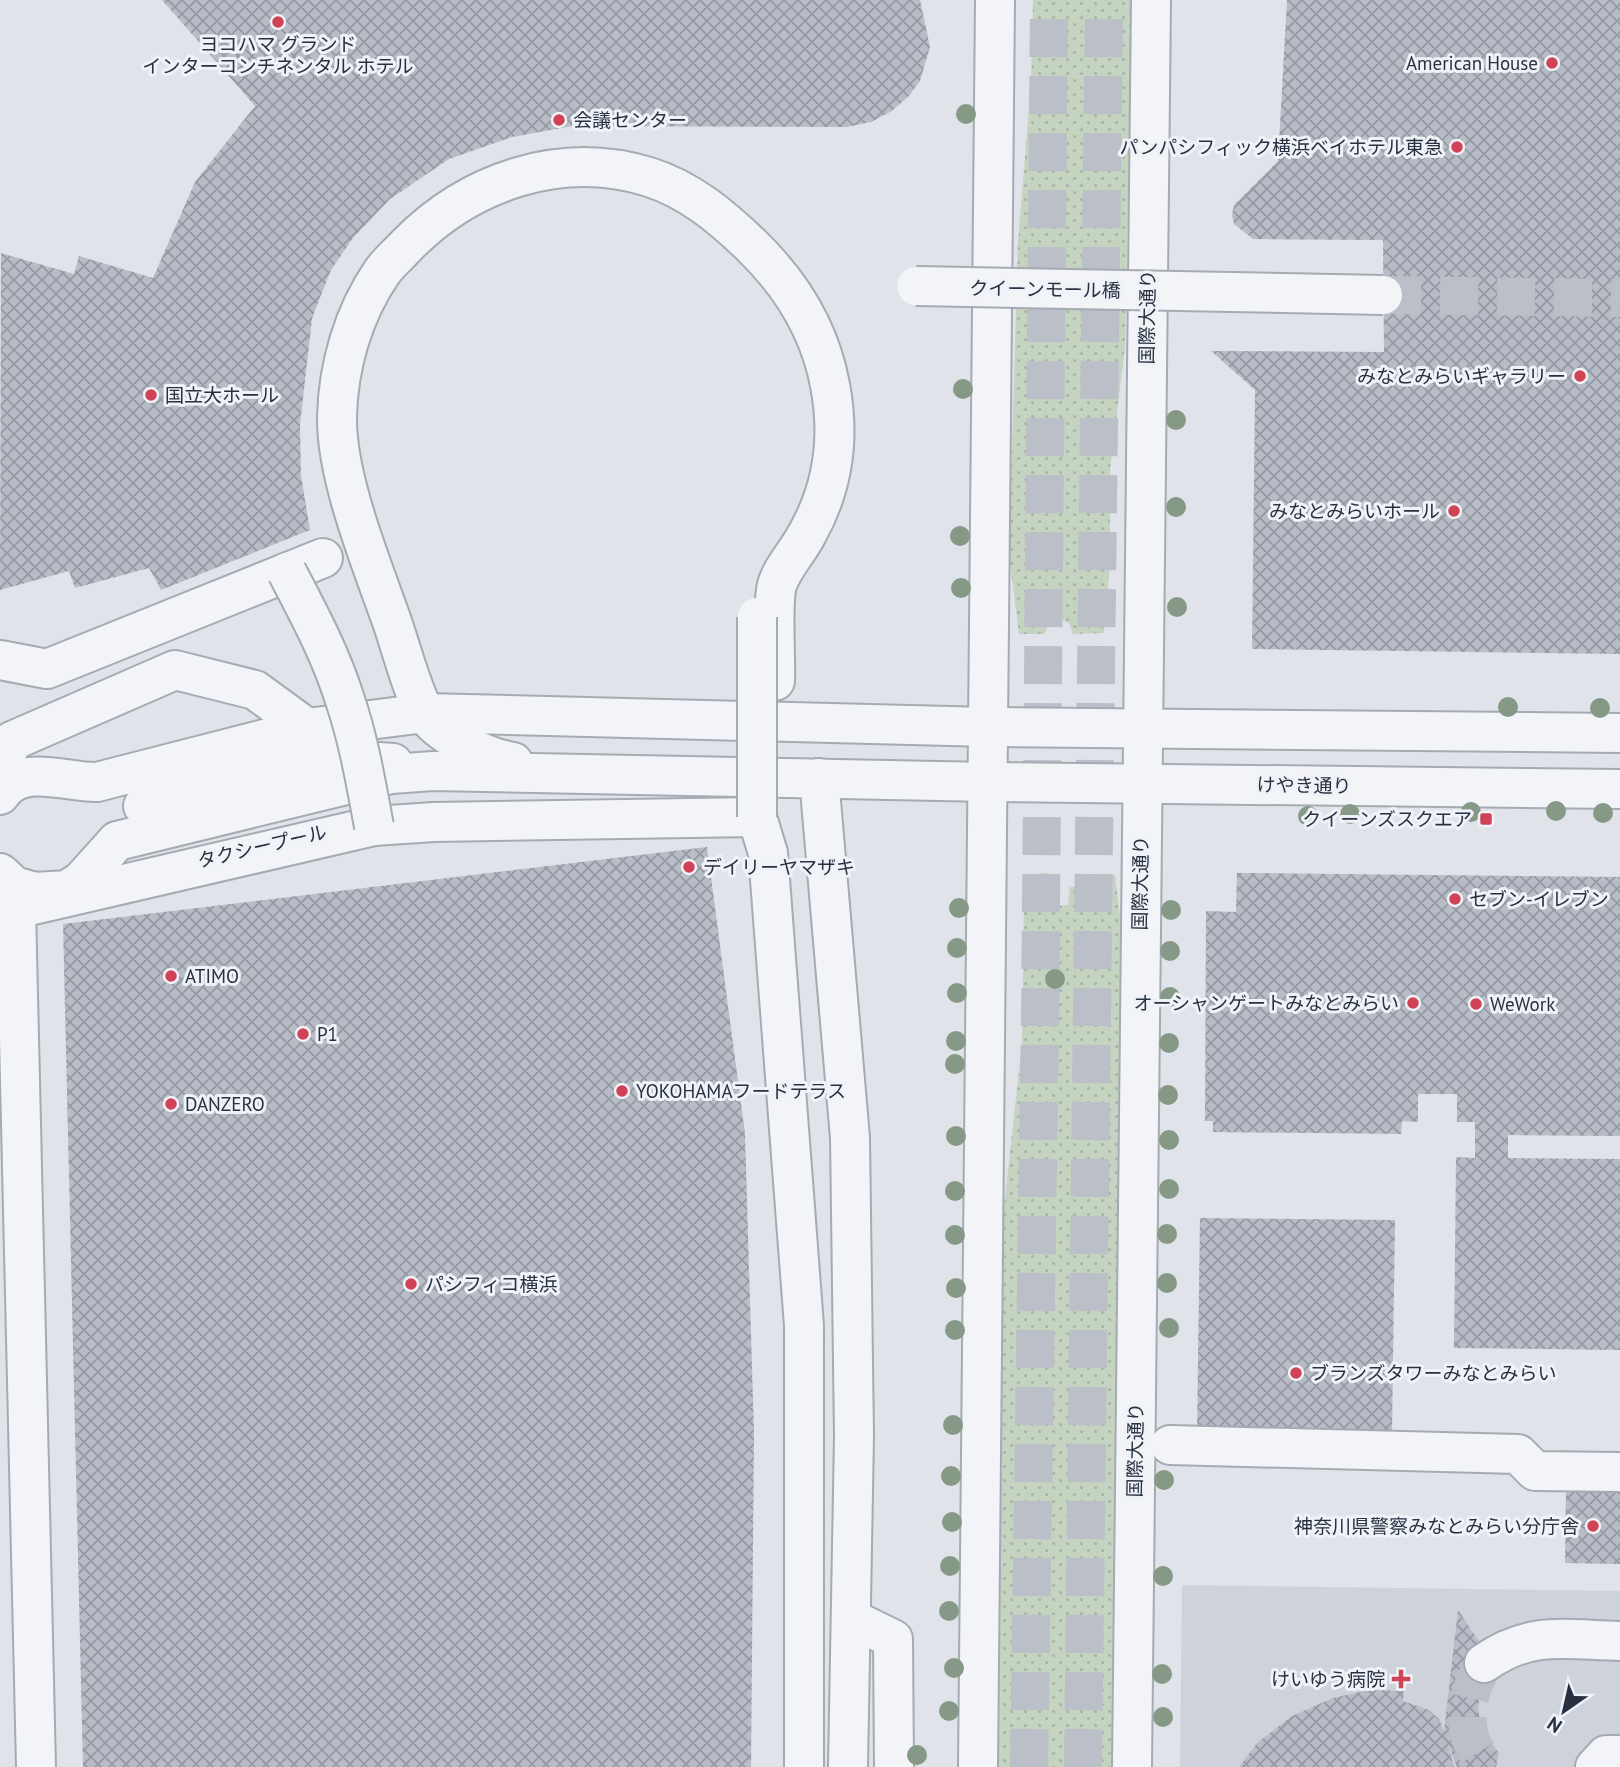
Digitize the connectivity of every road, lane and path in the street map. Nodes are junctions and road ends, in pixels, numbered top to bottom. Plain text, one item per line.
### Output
1 (995, 0) edge
2 (1151, 0) edge
3 (916, 286) dead end
4 (1384, 295) tunnel mouth
5 (323, 558) dead end
6 (287, 572) junction
7 (757, 617) dead end
8 (0, 660) edge
9 (425, 713) junction
10 (775, 721) junction
11 (989, 727) junction
12 (307, 728) junction
13 (1142, 728) junction
14 (1620, 733) edge
15 (0, 770) edge
16 (433, 771) junction
17 (596, 772) junction
18 (820, 778) junction
19 (989, 782) junction
20 (1142, 784) junction
21 (1620, 789) edge
22 (0, 795) edge
23 (143, 806) dead end
24 (757, 817) junction
25 (374, 826) junction
26 (0, 873) edge
27 (1170, 1445) dead end
28 (1620, 1472) edge
29 (852, 1619) junction
30 (1620, 1641) edge
31 (1484, 1663) tunnel mouth
32 (1620, 1755) edge
33 (36, 1767) edge
34 (804, 1767) edge
35 (848, 1767) edge
36 (894, 1767) edge
37 (978, 1767) edge
38 (1132, 1767) edge
39 (1595, 1767) edge

1 - 11 street
2 - 13 street, 国際大通り
3 - 4 street, クイーンモール橋, bridge
5 - 6 street
6 - 8 street
6 - 25 street, bridge
7 - 24 street, bridge
9 - 10 street
9 - 10 street
9 - 12 street
9 - 17 street
10 - 11 street
11 - 13 street
11 - 19 street
12 - 15 street
12 - 22 street
13 - 14 street
13 - 20 street, 国際大通り
16 - 17 street
16 - 23 street
16 - 26 street
17 - 18 street, けやき通り
18 - 19 street, けやき通り
18 - 29 street
19 - 20 street, けやき通り
19 - 37 street
20 - 21 street, けやき通り
20 - 38 street, 国際大通り
24 - 25 street
24 - 34 street
25 - 33 street
27 - 28 street
29 - 35 street
29 - 36 street
30 - 31 street
32 - 39 street

